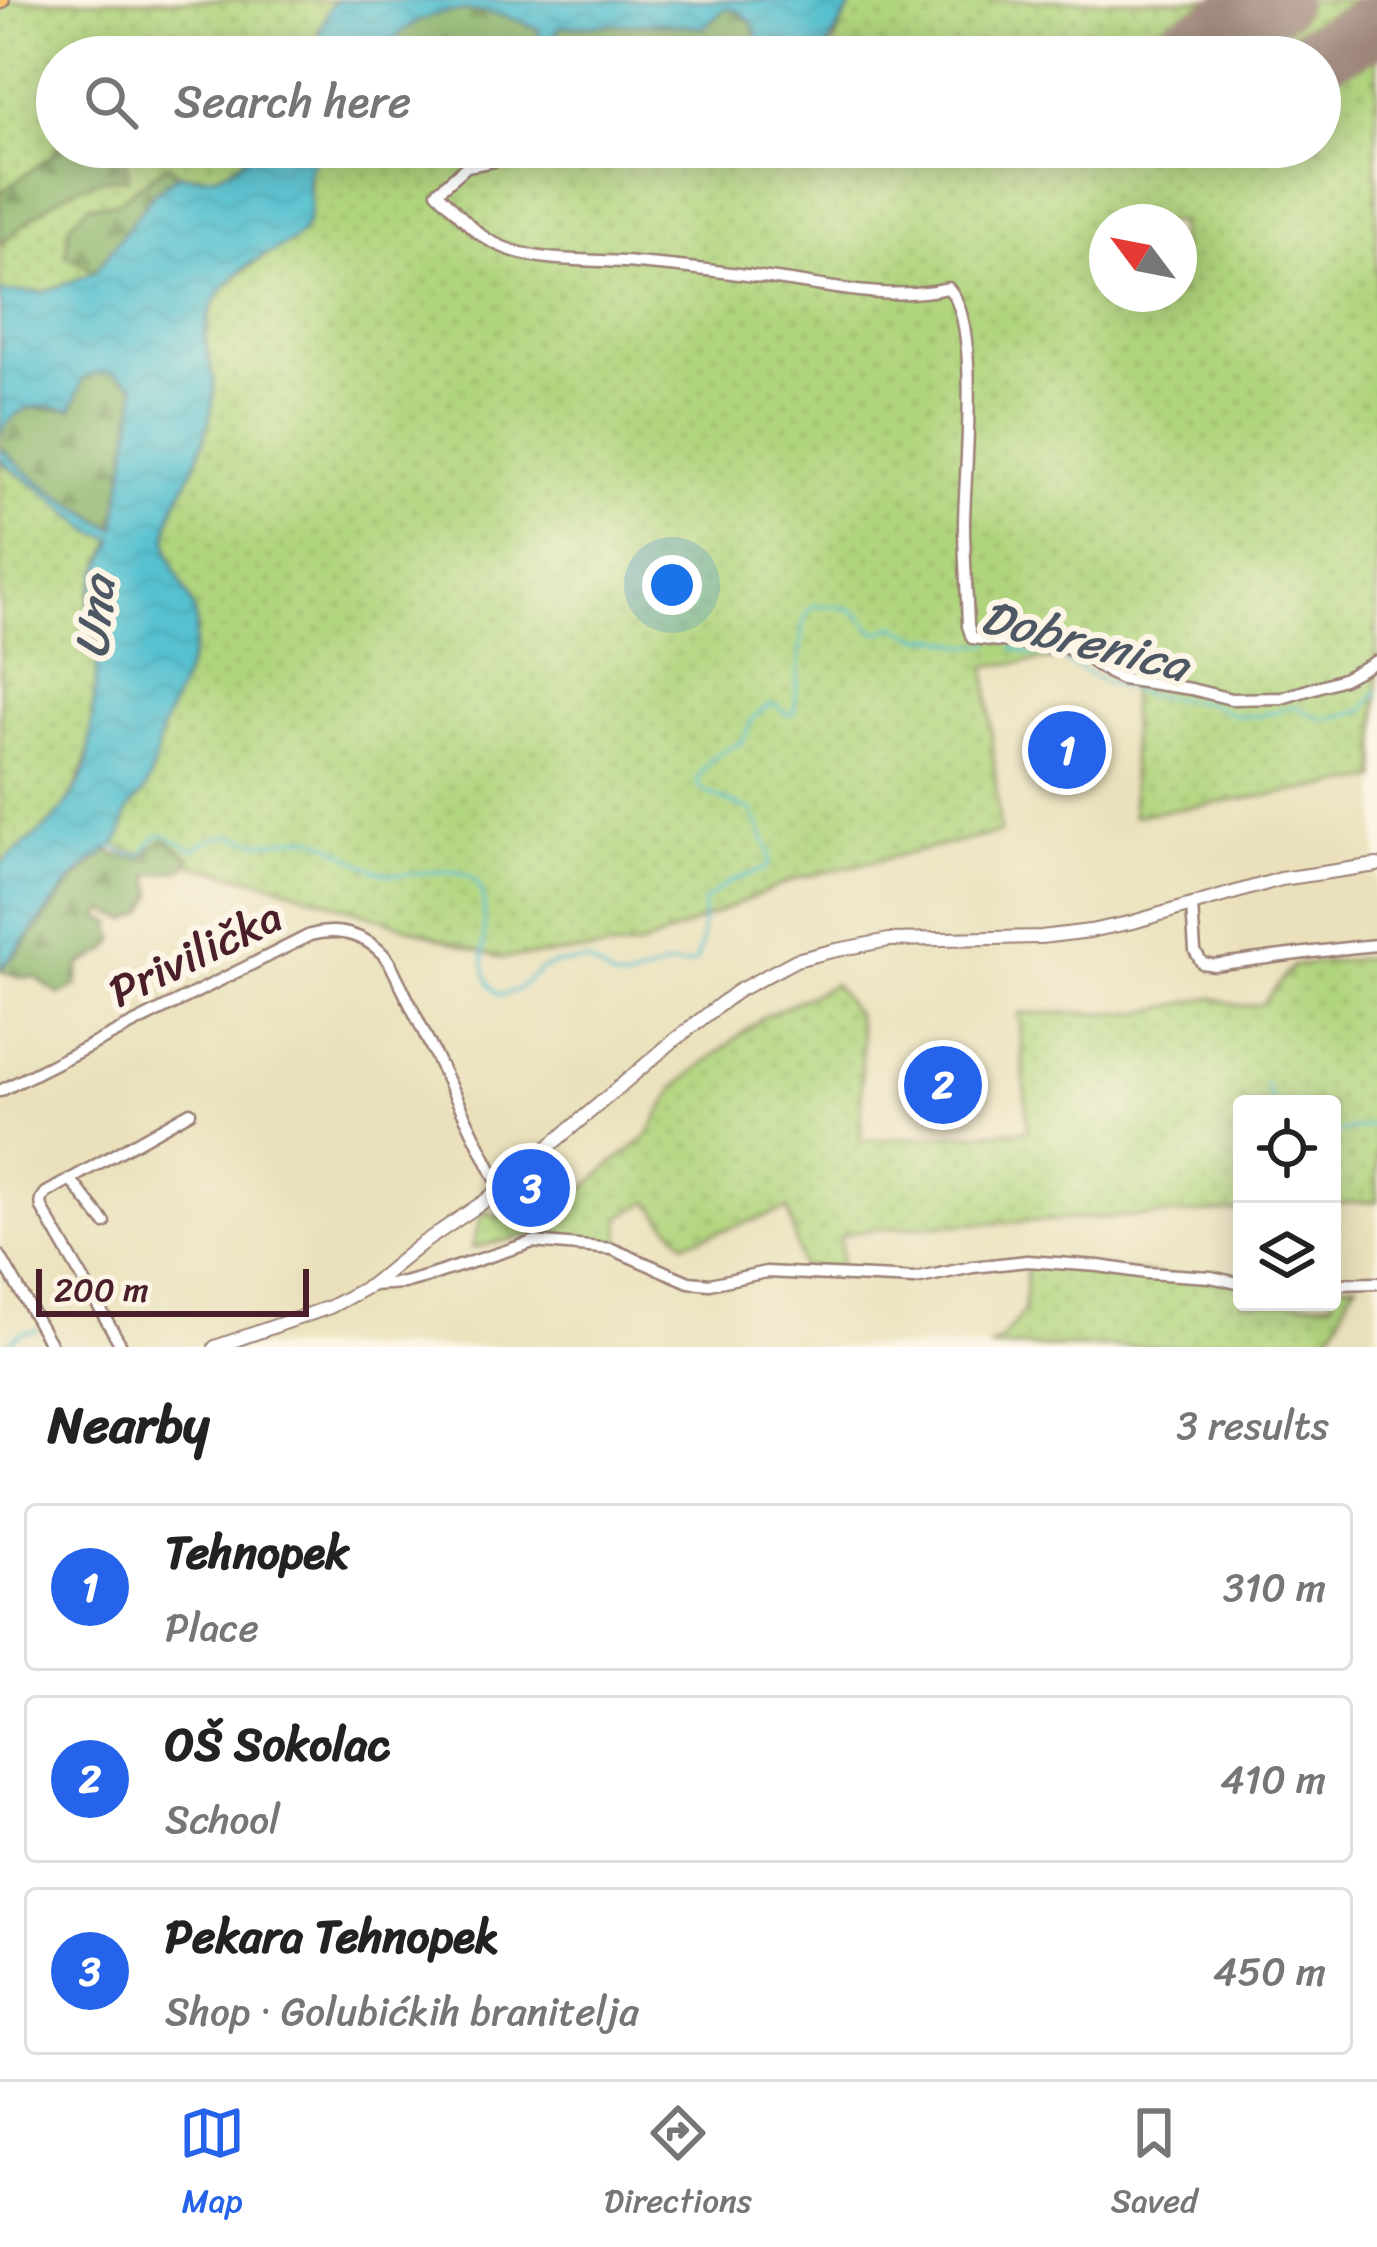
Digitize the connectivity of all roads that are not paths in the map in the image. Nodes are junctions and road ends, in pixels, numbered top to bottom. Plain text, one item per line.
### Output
1 (465, 168) edge
2 (1377, 661) edge
3 (1377, 865) edge
4 (1192, 905) junction
5 (1377, 945) edge
6 (0, 1091) edge
7 (190, 1112) dead end
8 (70, 1178) junction
9 (500, 1188) junction
10 (105, 1223) dead end
11 (0, 1256) edge
12 (1233, 1282) edge
13 (1377, 1283) edge
14 (1341, 1284) edge
15 (371, 1285) junction
16 (52, 1347) edge
17 (122, 1347) edge
18 (215, 1347) edge

1 - 2 street
3 - 4 street
4 - 5 street
4 - 9 street
6 - 9 street, Privilička
7 - 8 street
8 - 10 street
8 - 17 street
9 - 15 street
11 - 16 street
12 - 15 street
13 - 14 street
15 - 18 street

